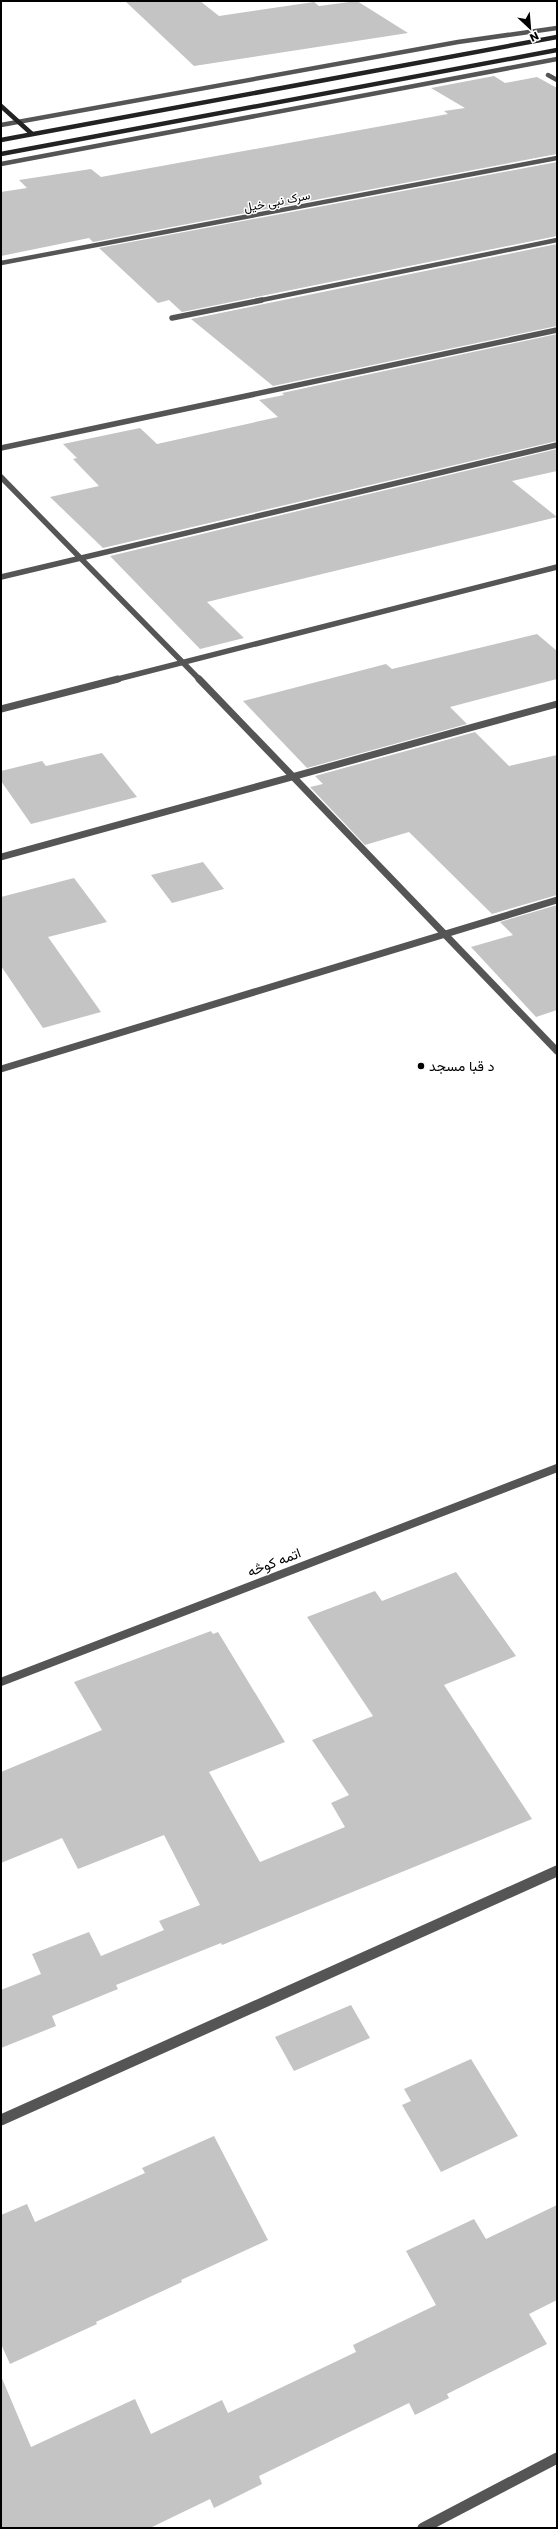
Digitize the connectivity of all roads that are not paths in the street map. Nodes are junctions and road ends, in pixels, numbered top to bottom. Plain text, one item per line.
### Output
1 (557, 28) edge
2 (557, 37) edge
3 (557, 50) edge
4 (557, 59) edge
5 (548, 75) dead end
6 (557, 80) edge
7 (1, 106) edge
8 (17, 122) junction
9 (1, 125) edge
10 (32, 134) junction
11 (1, 140) edge
12 (1, 154) edge
13 (557, 158) edge
14 (1, 164) edge
15 (557, 240) edge
16 (1, 263) edge
17 (172, 318) dead end
18 (557, 330) edge
19 (557, 445) edge
20 (1, 448) edge
21 (1, 477) edge
22 (82, 558) junction
23 (557, 567) edge
24 (1, 577) edge
25 (183, 663) junction
26 (557, 704) edge
27 (1, 709) edge
28 (292, 778) junction
29 (1, 857) edge
30 (557, 900) edge
31 (443, 934) junction
32 (557, 1051) edge
33 (1, 1069) edge
34 (557, 1468) edge
35 (1, 1682) edge
36 (557, 1871) edge
37 (1, 2120) edge
38 (557, 2458) edge
39 (423, 2528) edge

1 - 8 street
2 - 10 main road
3 - 12 main road
4 - 14 street
5 - 6 street
7 - 8 main road
8 - 9 street
8 - 10 main road
10 - 11 main road
13 - 16 street, سرک نبی خیل
15 - 17 street
18 - 20 street
19 - 22 street
21 - 22 street
22 - 24 street
22 - 25 street
23 - 25 street
25 - 27 street
25 - 28 street
26 - 28 street
28 - 29 street
28 - 31 street
30 - 31 street
31 - 32 street
31 - 33 street
34 - 35 street, اتمه کوڅه
36 - 37 street
38 - 39 street

